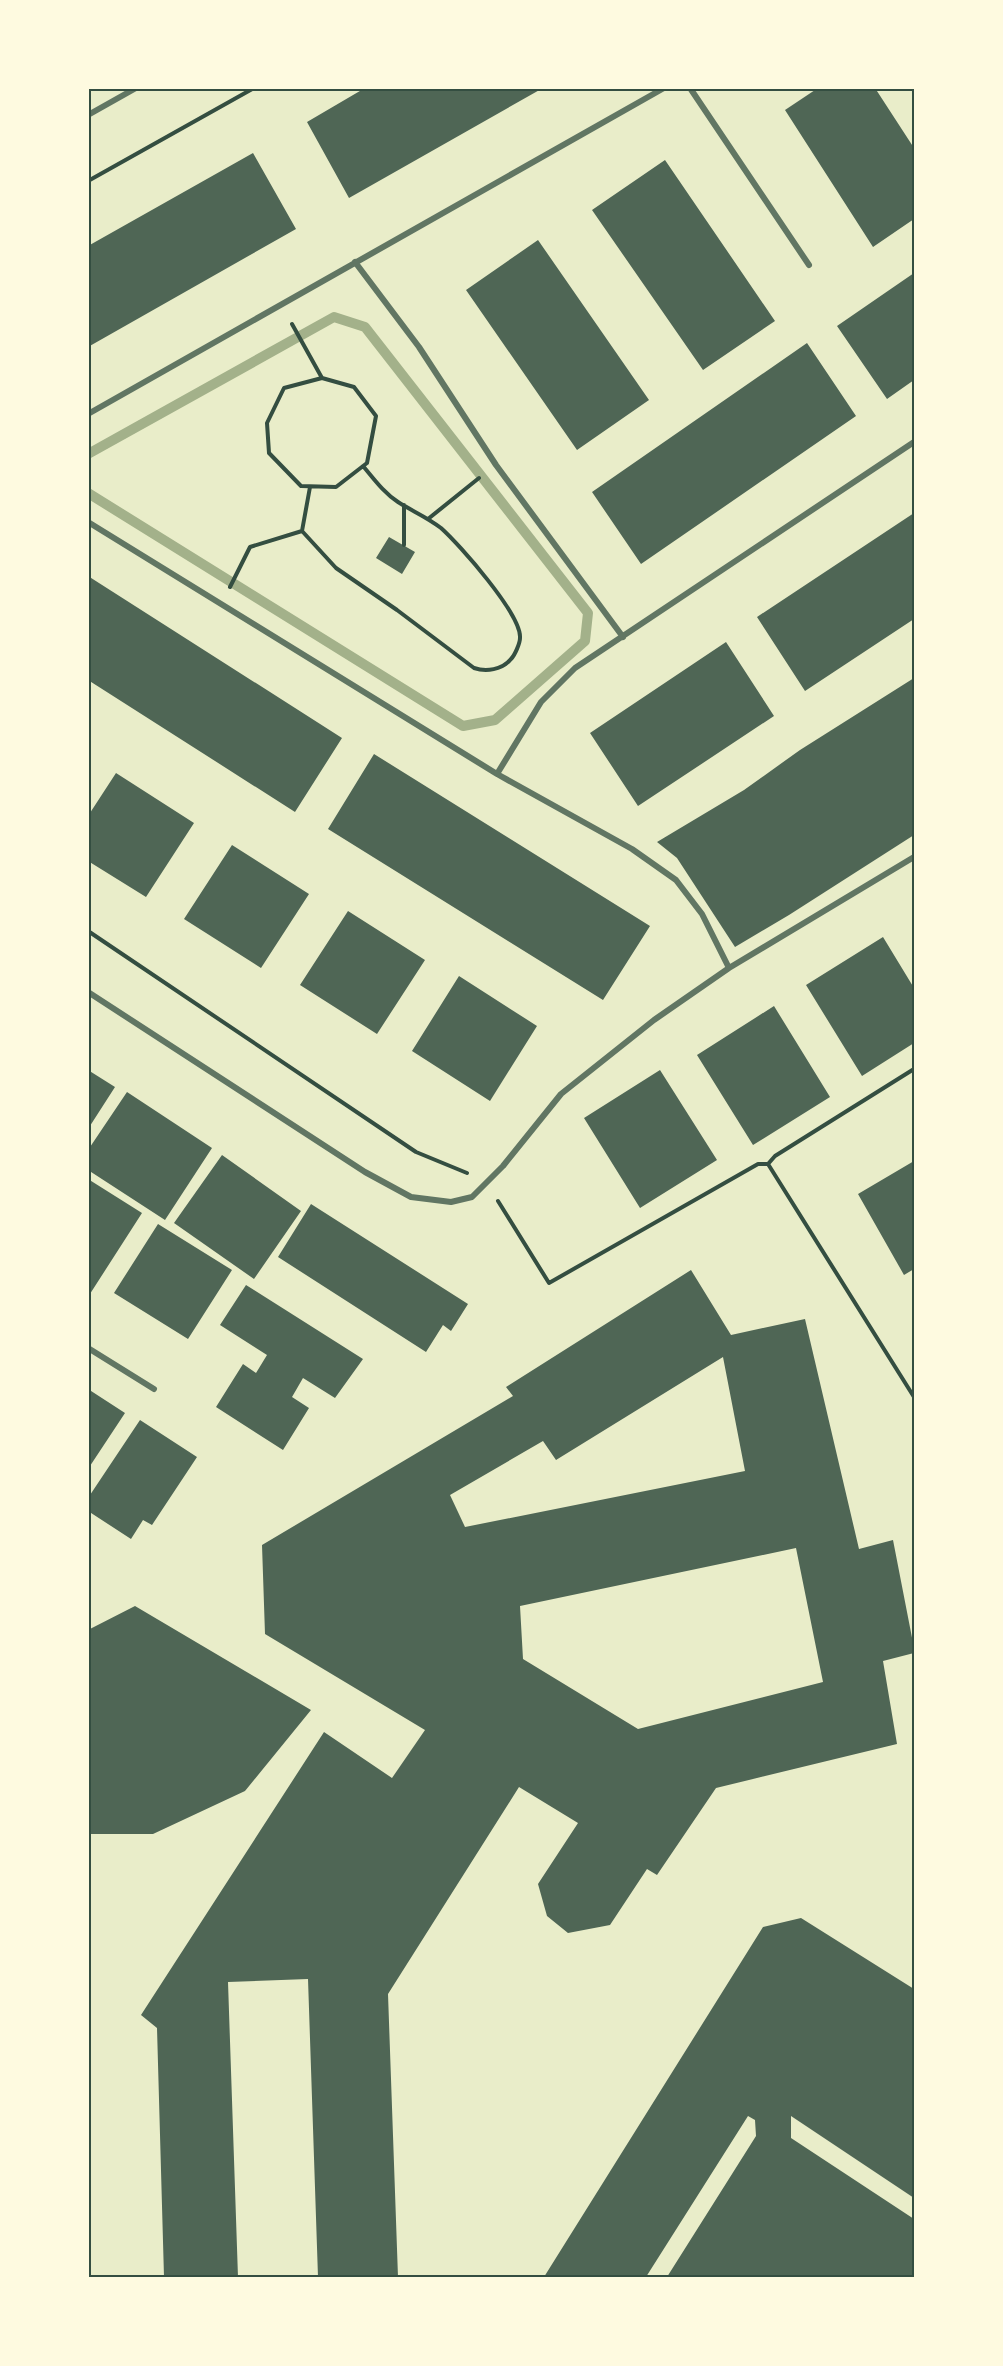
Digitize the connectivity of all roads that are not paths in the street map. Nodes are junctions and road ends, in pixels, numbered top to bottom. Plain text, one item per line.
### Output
1 (136, 88) edge
2 (664, 88) edge
3 (690, 88) edge
4 (88, 115) edge
5 (355, 262) junction
6 (808, 265) dead end
7 (88, 414) edge
8 (915, 442) edge
9 (88, 522) edge
10 (623, 637) junction
11 (497, 774) junction
12 (915, 857) edge
13 (729, 968) junction
14 (88, 992) edge
15 (88, 1348) edge
16 (154, 1389) dead end

1 - 4 street
2 - 5 street
3 - 6 street
5 - 7 street
5 - 10 street
8 - 10 street
9 - 11 street
10 - 11 street
11 - 13 street
12 - 13 street
13 - 14 street
15 - 16 street

